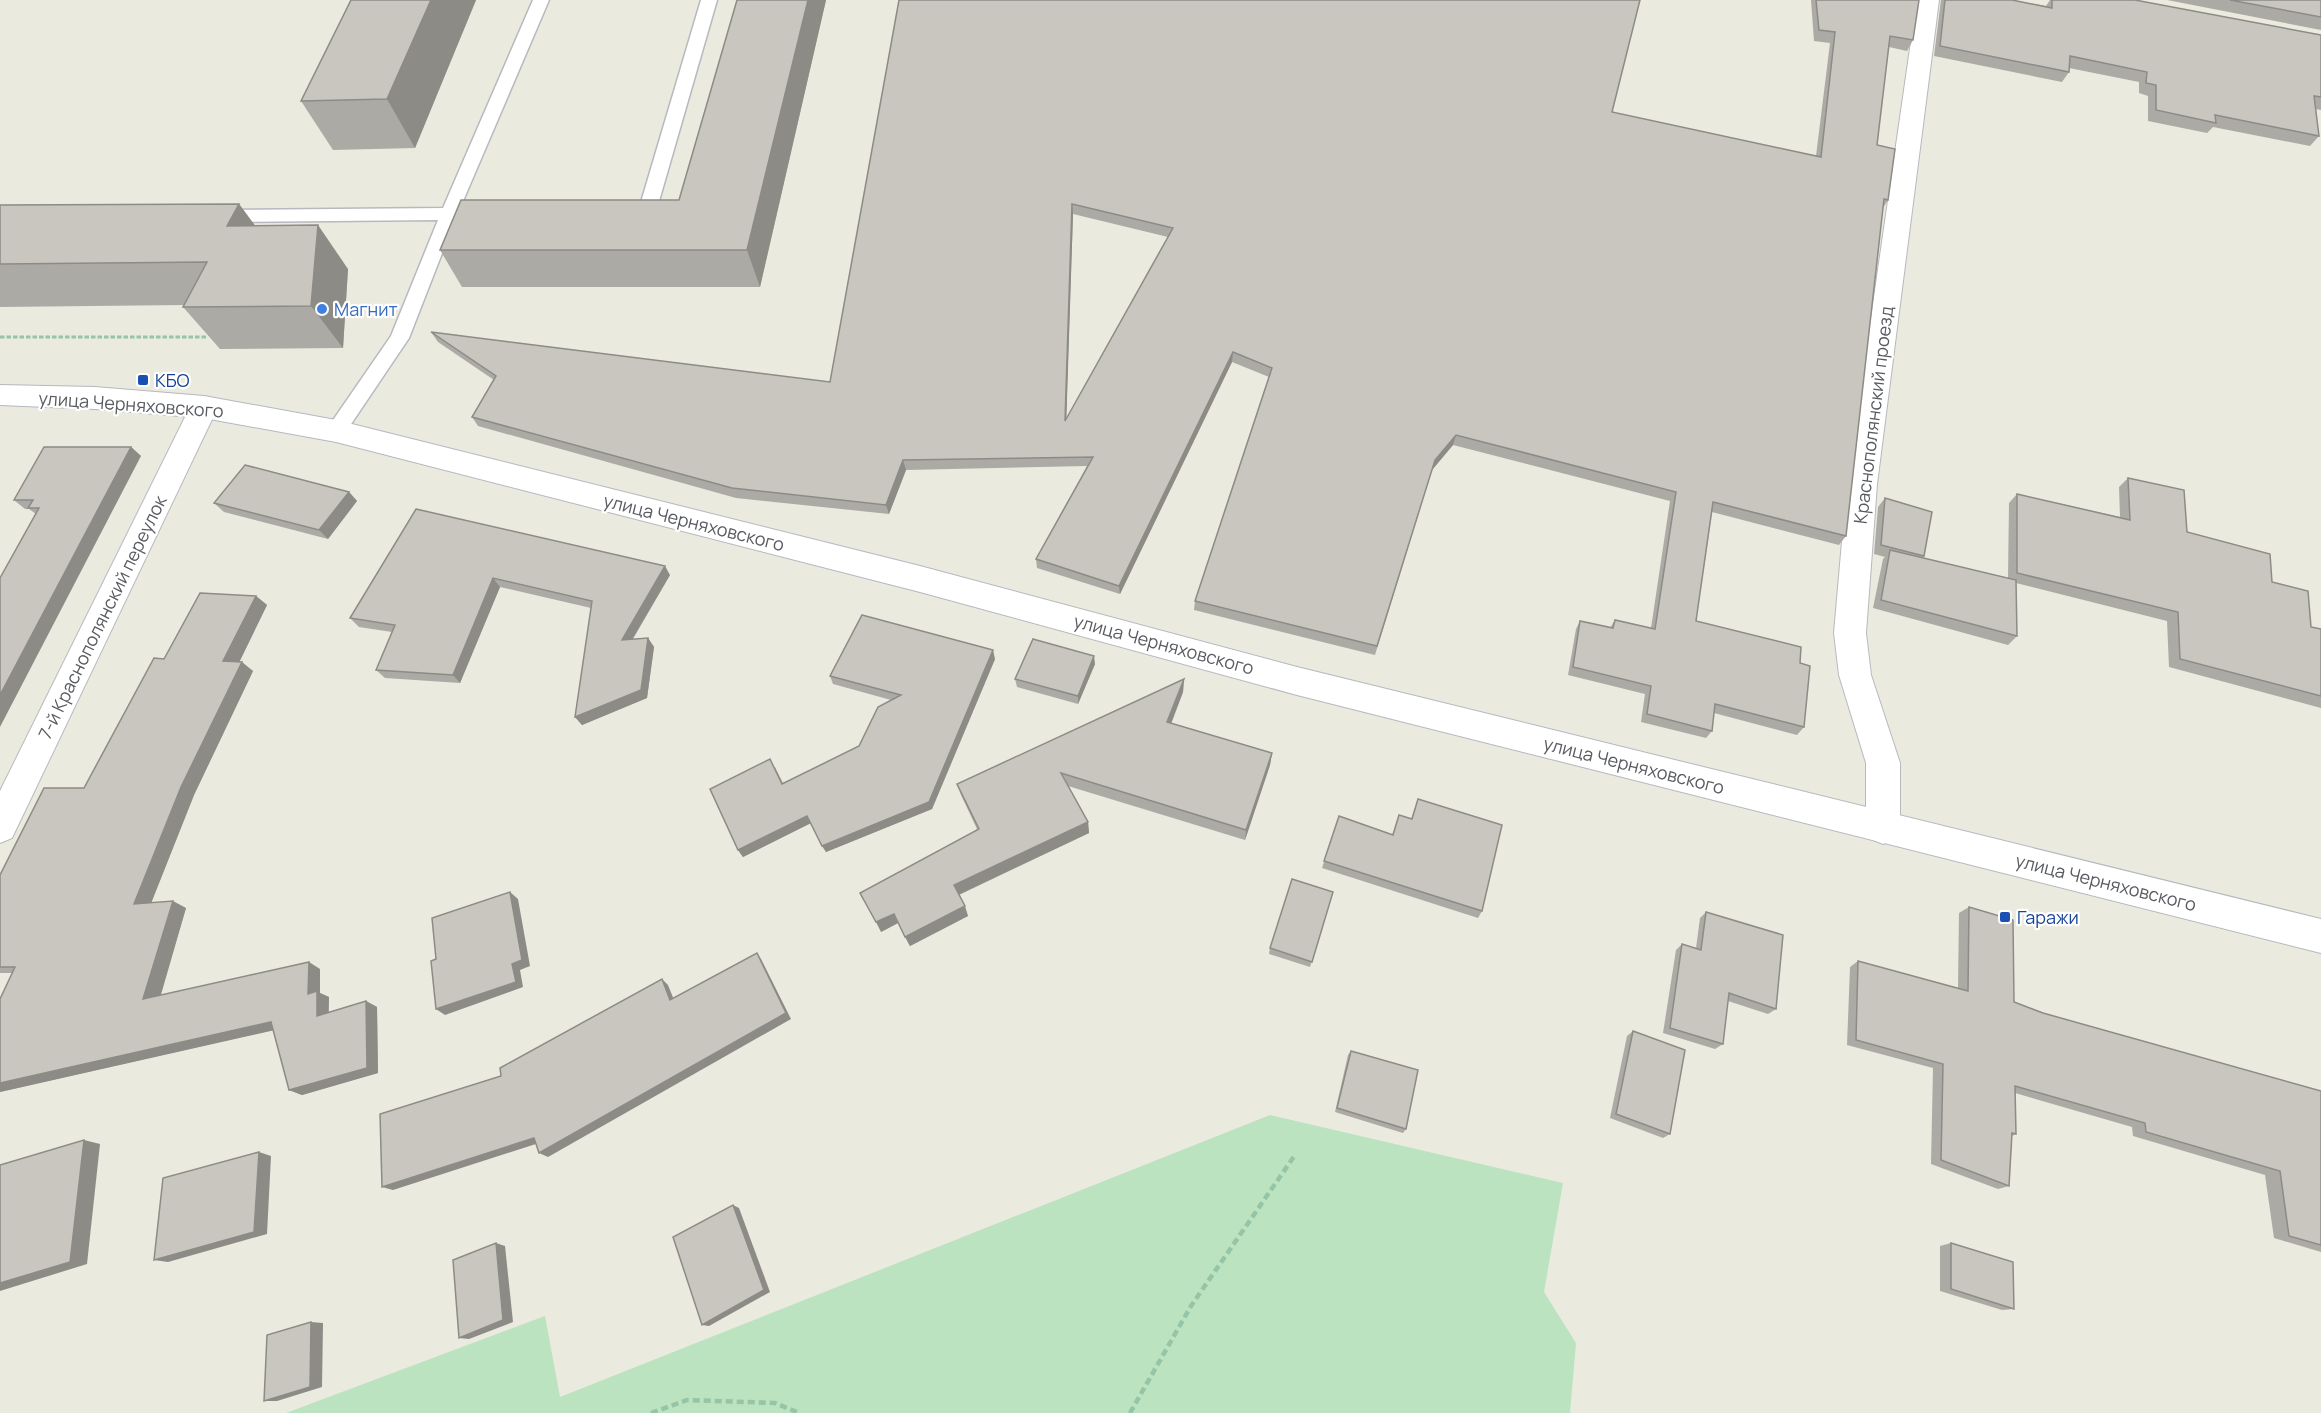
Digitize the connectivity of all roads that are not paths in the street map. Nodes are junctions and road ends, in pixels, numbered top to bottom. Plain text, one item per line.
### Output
1 (541, 0) edge
2 (709, 0) edge
3 (1928, 0) edge
4 (449, 214) junction
5 (472, 214) edge
6 (612, 215) edge
7 (201, 216) edge
8 (0, 395) edge
9 (204, 407) junction
10 (336, 431) junction
11 (0, 827) edge
12 (1883, 828) junction
13 (2321, 936) edge

1 - 4 lane
2 - 6 lane
3 - 12 main road, Краснополянский проезд
4 - 5 lane
4 - 7 lane
4 - 10 lane
8 - 9 main road, улица Черняховского
9 - 10 main road, улица Черняховского
9 - 11 main road, 7-й Краснополянский переулок
10 - 12 main road, улица Черняховского
12 - 13 main road, улица Черняховского

